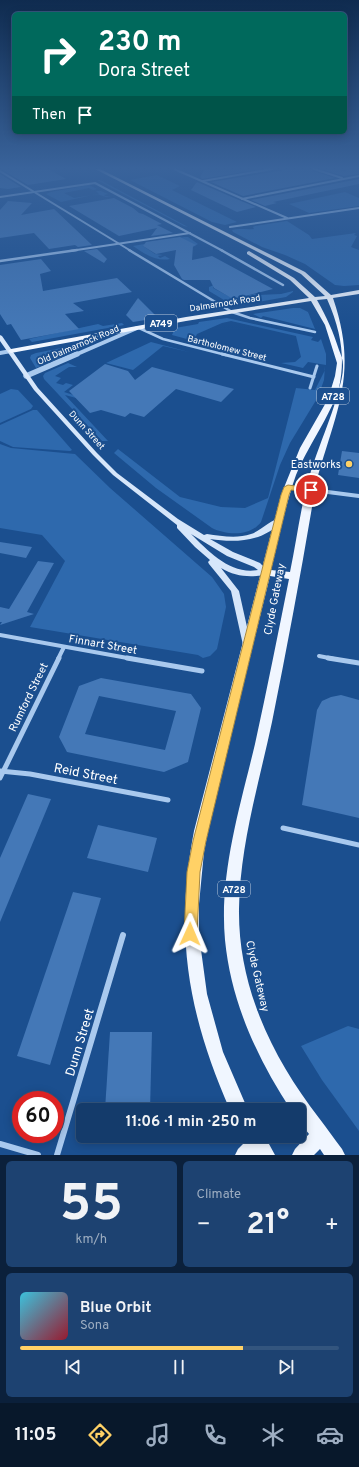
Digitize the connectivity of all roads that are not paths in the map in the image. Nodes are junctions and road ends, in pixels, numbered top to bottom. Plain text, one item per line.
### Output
1 (85, 223) edge
2 (171, 223) edge
3 (193, 223) edge
4 (202, 223) edge
5 (256, 223) edge
6 (230, 227) dead end
7 (190, 233) junction
8 (119, 244) junction
9 (0, 261) edge
10 (283, 285) dead end
11 (359, 292) edge
12 (329, 297) junction
13 (313, 299) junction
14 (232, 312) junction
15 (138, 328) junction
16 (316, 332) dead end
17 (0, 337) edge
18 (10, 352) junction
19 (0, 354) edge
20 (317, 366) dead end
21 (26, 376) junction
22 (314, 377) junction
23 (310, 388) dead end
24 (288, 487) junction
25 (311, 490) junction
26 (359, 496) edge
27 (279, 520) junction
28 (175, 521) junction
29 (202, 536) junction
30 (203, 552) junction
31 (266, 572) junction
32 (294, 576) junction
33 (0, 635) edge
34 (248, 646) junction
35 (64, 647) junction
36 (319, 656) dead end
37 (359, 663) edge
38 (202, 671) dead end
39 (2, 771) edge
40 (0, 778) edge
41 (168, 800) dead end
42 (283, 828) dead end
43 (359, 845) edge
44 (123, 935) dead end
45 (236, 1103) edge
46 (292, 1103) edge
47 (306, 1119) edge
48 (321, 1135) junction
49 (0, 1144) edge
50 (38, 1155) edge
51 (57, 1155) edge
52 (301, 1155) edge
53 (336, 1155) edge

1 - 8 street
2 - 7 street
3 - 13 main road, Clyde Gateway / A728
4 - 12 main road, Clyde Gateway / A728
5 - 6 street
7 - 8 street
7 - 10 street
8 - 9 street
8 - 14 street
11 - 12 main road, Dalmarnock Road / A749
12 - 13 main road, Dalmarnock Road / A749
12 - 25 main road, Clyde Gateway / A728
13 - 14 main road, Dalmarnock Road / A749
13 - 24 main road, Clyde Gateway / A728
14 - 15 main road, Dalmarnock Road / A749
14 - 16 street
15 - 18 main road, Dalmarnock Road / A749
15 - 21 street, Old Dalmarnock Road
15 - 22 street, Bartholomew Street
17 - 18 main road, Dunn Street
18 - 19 street, Dalmarnock Road
18 - 21 main road, Dunn Street
20 - 22 street
21 - 28 main road, Dunn Street
22 - 23 street
24 - 25 street
24 - 27 main road, Clyde Gateway / A728
25 - 26 street
25 - 32 main road, Clyde Gateway / A728
27 - 29 main road
27 - 31 main road, Clyde Gateway / A728
28 - 29 main road, Dunn Street
28 - 30 main road, Dunn Street
29 - 31 main road, Dunn Street
30 - 31 main road, Dunn Street
30 - 34 main road
31 - 32 main road
31 - 34 main road, Clyde Gateway / A728
32 - 46 main road, Clyde Gateway / A728
33 - 35 street, Finnart Street
34 - 45 main road, Clyde Gateway / A728
35 - 38 street, Finnart Street
35 - 39 street, Rumford Street
36 - 37 street
39 - 40 street, Rumford Street
39 - 41 street, Reid Street
42 - 43 street
44 - 51 street, Dunn Street
47 - 48 main road, Clyde Gateway / A728
48 - 52 main road
48 - 53 main road, Clyde Gateway / A728
49 - 50 street

